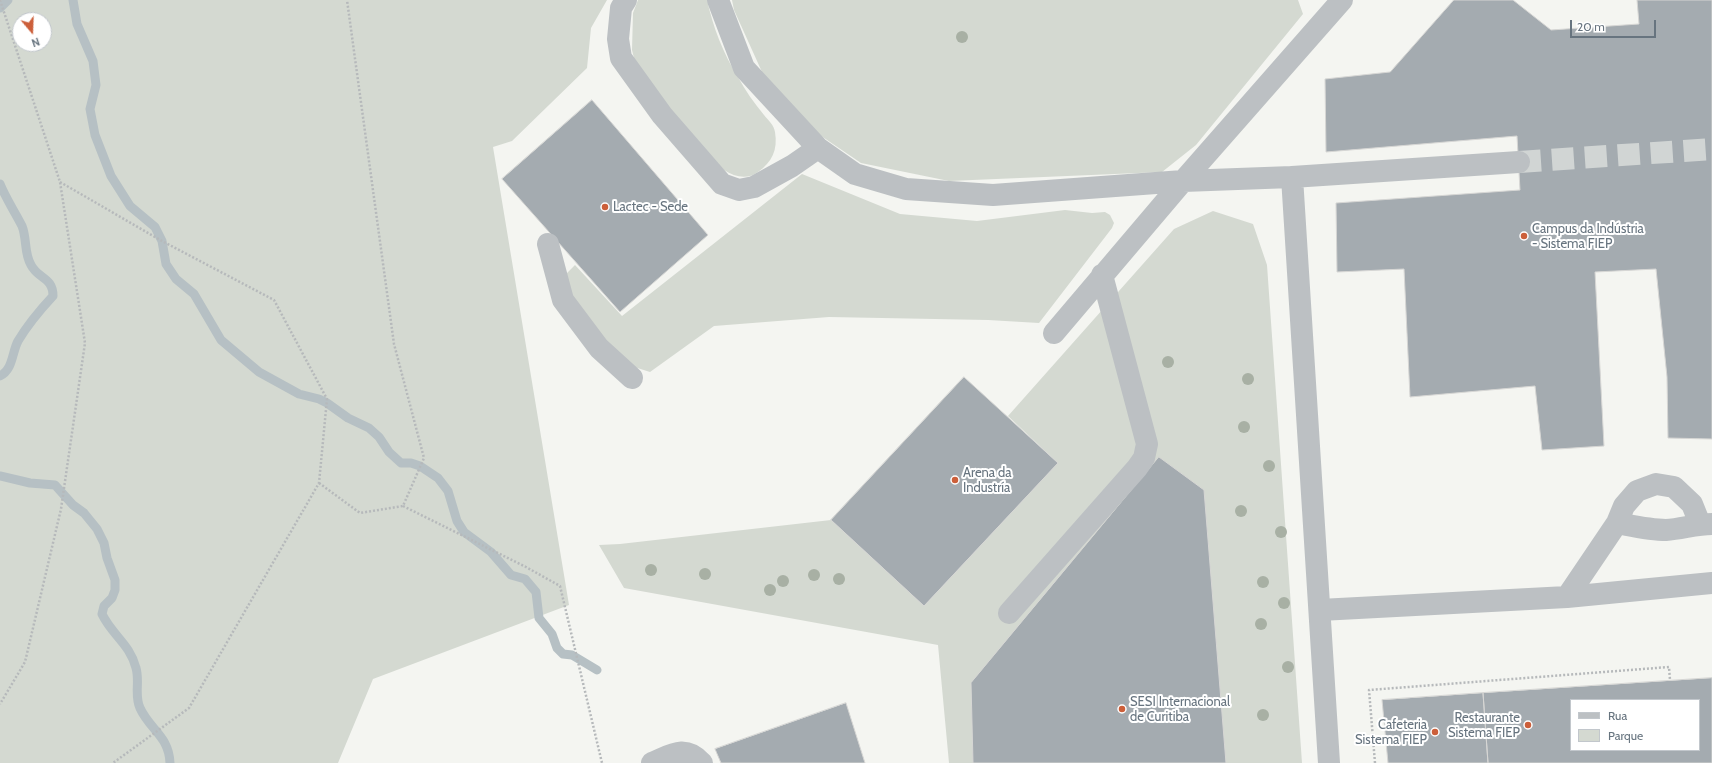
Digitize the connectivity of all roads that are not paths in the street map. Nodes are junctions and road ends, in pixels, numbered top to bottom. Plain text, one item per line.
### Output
1 (626, 0) edge
2 (718, 0) edge
3 (1342, 0) edge
4 (818, 148) junction
5 (1519, 162) tunnel mouth
6 (1292, 177) junction
7 (1184, 180) junction
8 (548, 244) dead end
9 (1102, 275) junction
10 (1054, 333) dead end
11 (632, 378) dead end
12 (1617, 523) junction
13 (1706, 524) edge
14 (1712, 582) edge
15 (1566, 597) junction
16 (1320, 610) junction
17 (1009, 613) dead end
18 (652, 763) edge
19 (702, 763) edge
20 (1329, 763) edge

1 - 4 lane
2 - 4 lane
3 - 7 lane
4 - 7 lane
5 - 6 lane
6 - 7 lane
6 - 16 lane
7 - 9 lane
8 - 11 lane
9 - 10 lane
9 - 17 lane
12 - 13 lane
12 - 13 lane
12 - 15 lane
14 - 15 lane
15 - 16 lane
16 - 20 lane
18 - 19 lane

